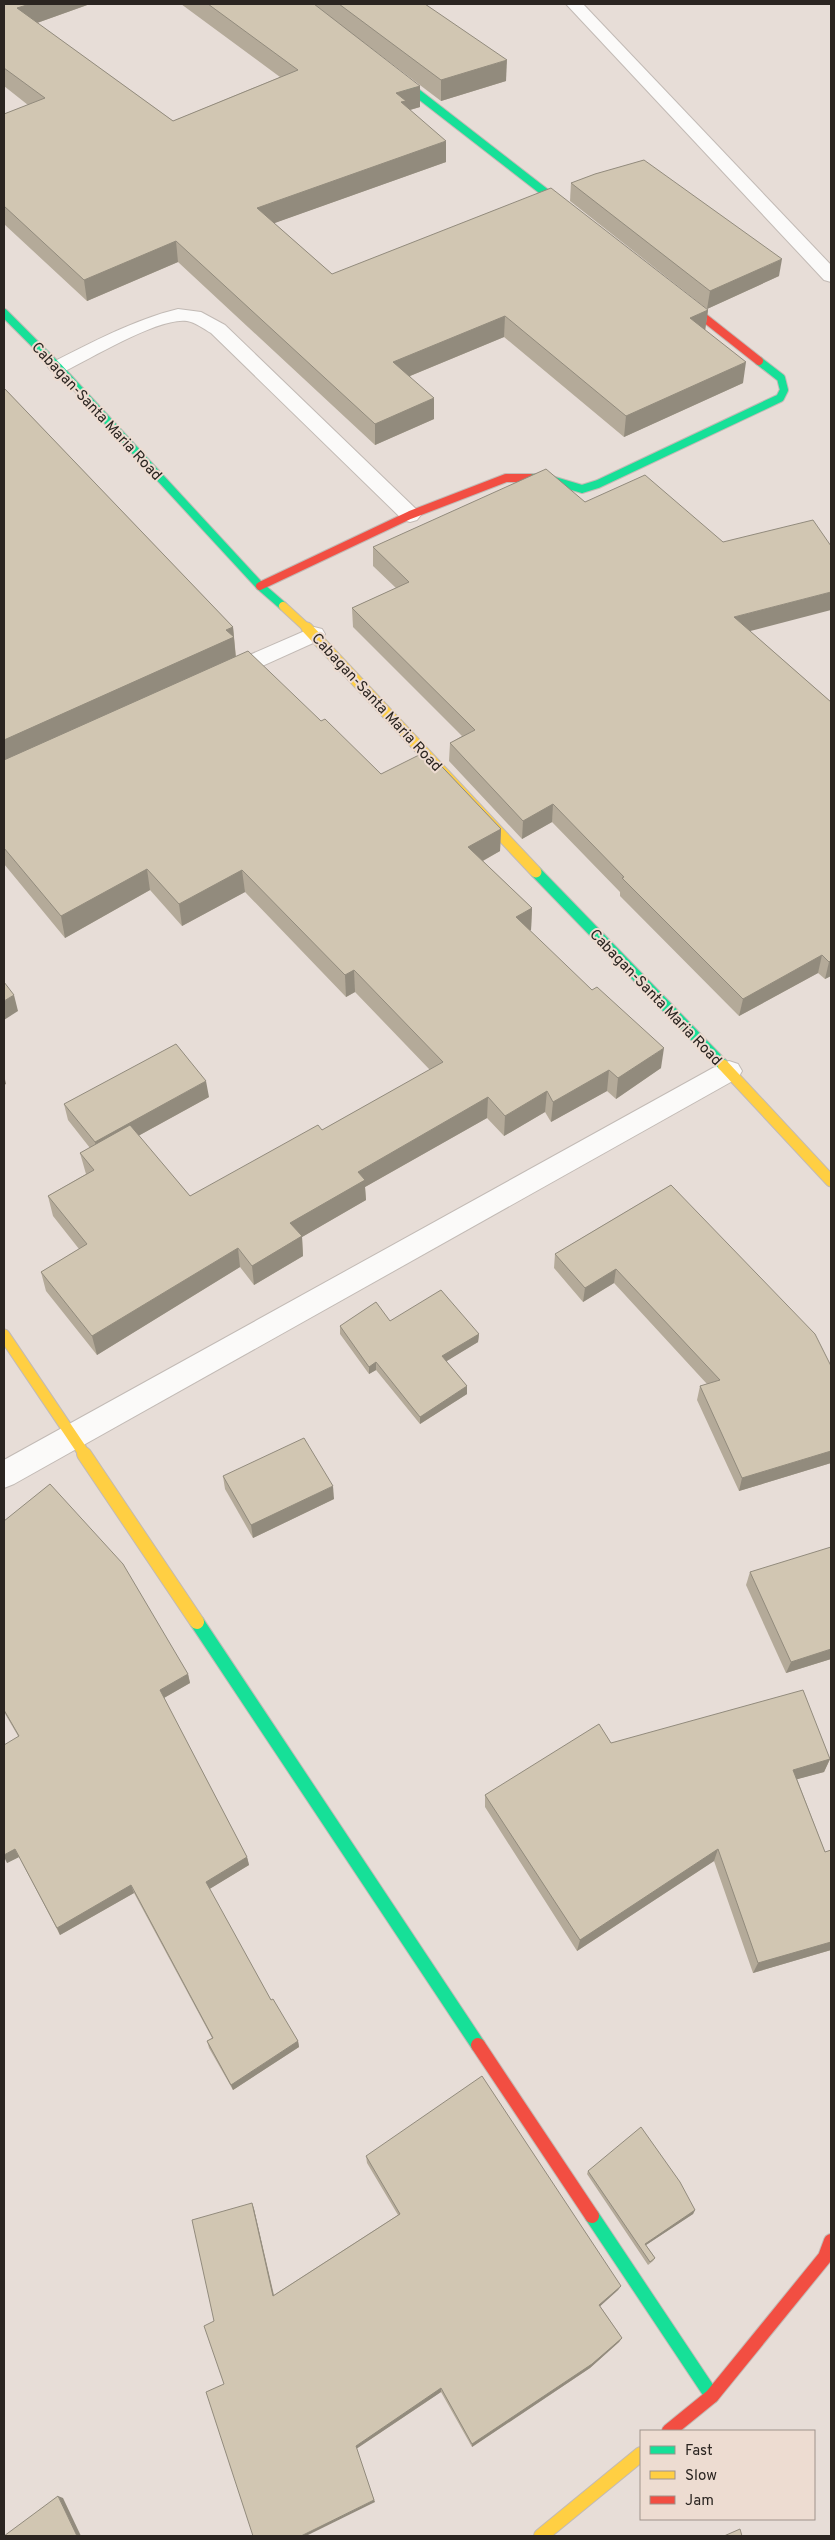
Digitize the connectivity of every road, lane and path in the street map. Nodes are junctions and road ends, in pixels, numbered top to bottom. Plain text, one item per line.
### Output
1 (574, 4) edge
2 (376, 62) edge
3 (586, 224) edge
4 (831, 276) edge
5 (672, 292) edge
6 (5, 318) edge
7 (58, 367) junction
8 (410, 515) junction
9 (260, 586) junction
10 (314, 634) junction
11 (208, 682) edge
12 (729, 1071) junction
13 (831, 1181) edge
14 (4, 1335) edge
15 (73, 1435) junction
16 (4, 1475) edge
17 (831, 2241) edge
18 (828, 2255) edge
19 (712, 2396) junction
20 (670, 2430) edge
21 (640, 2455) edge
22 (541, 2536) edge

1 - 4 street
2 - 3 street
5 - 8 street
6 - 7 street, Cabagan-Santa Maria Road
7 - 8 street
7 - 9 street, Cabagan-Santa Maria Road
8 - 9 street
9 - 10 street, Cabagan-Santa Maria Road
10 - 11 street
10 - 12 street, Cabagan-Santa Maria Road
12 - 13 street, Cabagan-Santa Maria Road
12 - 15 street
14 - 15 street
15 - 16 street
15 - 19 street
17 - 18 street
18 - 19 street
19 - 20 street
21 - 22 street

